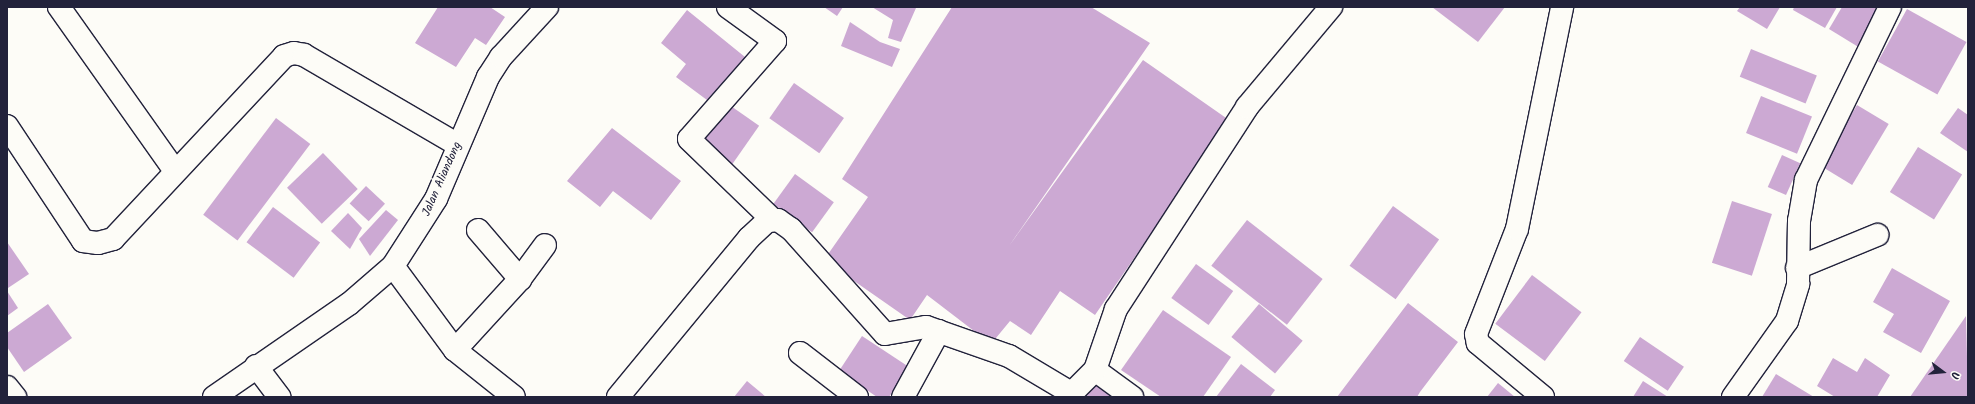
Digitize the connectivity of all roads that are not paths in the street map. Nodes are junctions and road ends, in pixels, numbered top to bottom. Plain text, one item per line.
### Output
1 (59, 7) edge
2 (547, 7) edge
3 (728, 7) edge
4 (1331, 7) edge
5 (1562, 7) edge
6 (1890, 7) edge
7 (7, 126) edge
8 (458, 145) junction
9 (175, 171) junction
10 (773, 220) junction
11 (478, 230) dead end
12 (1877, 235) dead end
13 (545, 245) dead end
14 (393, 266) junction
15 (1797, 268) junction
16 (520, 279) junction
17 (939, 331) junction
18 (455, 350) junction
19 (800, 353) dead end
20 (256, 366) junction
21 (1095, 370) junction
22 (7, 387) edge
23 (1070, 395) edge
24 (15, 397) edge
25 (214, 397) edge
26 (279, 397) edge
27 (514, 397) edge
28 (618, 397) edge
29 (857, 397) edge
30 (903, 397) edge
31 (1132, 397) edge
32 (1543, 397) edge
33 (1733, 397) edge

1 - 9 street
2 - 8 street, Jalan Aliandong
3 - 10 street
4 - 21 street
5 - 32 street
6 - 15 street
7 - 9 street
8 - 9 street
8 - 14 street, Jalan Aliandong
10 - 17 street
10 - 28 street
11 - 16 street
12 - 15 street
13 - 16 street
14 - 18 street
14 - 20 street, Jalan Aliandong
15 - 33 street
16 - 18 street
17 - 23 street
17 - 30 street
18 - 27 street
19 - 29 street
20 - 25 street, Jalan Aliandong
20 - 26 street
21 - 23 street
21 - 31 street
22 - 24 street

